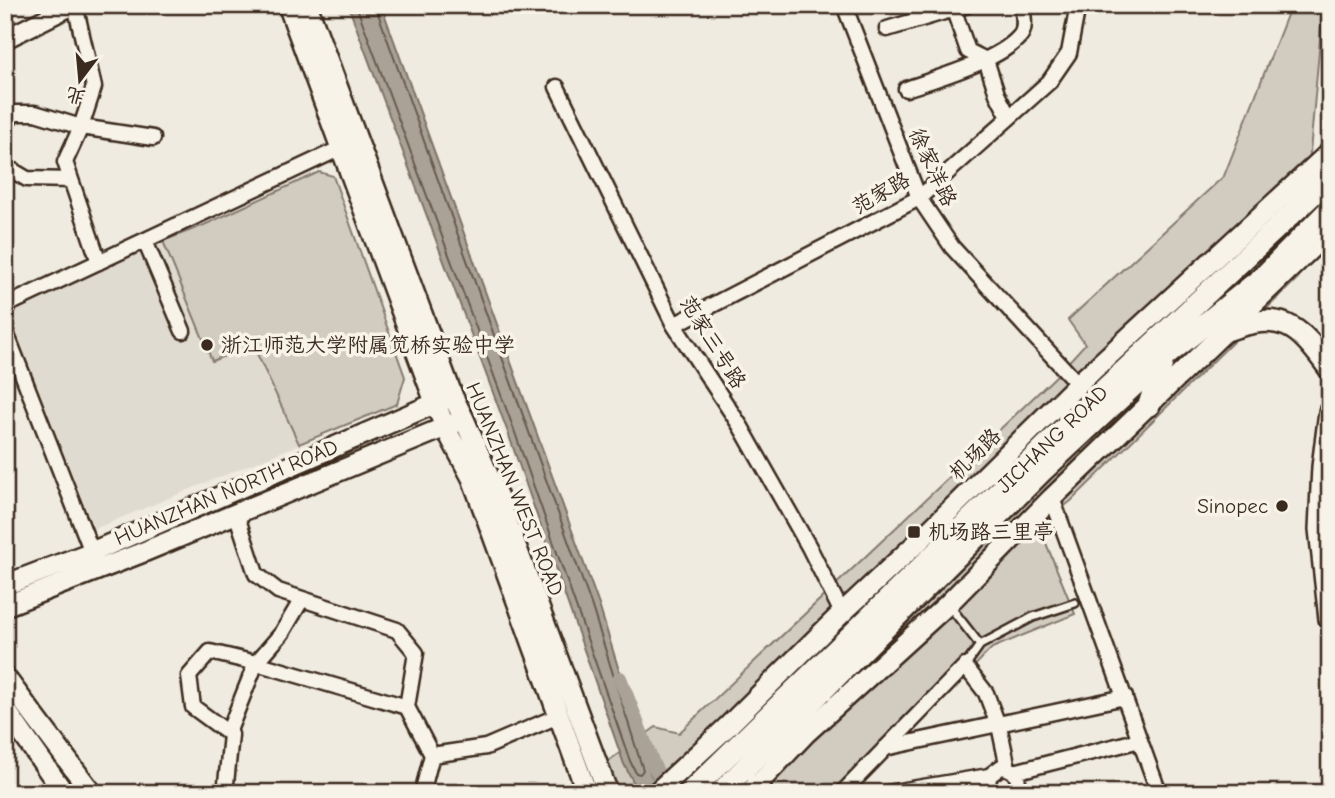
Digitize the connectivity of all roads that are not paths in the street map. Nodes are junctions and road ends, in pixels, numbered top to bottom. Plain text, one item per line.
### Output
1 (74, 5) edge
2 (288, 5) edge
3 (307, 5) edge
4 (844, 5) edge
5 (1023, 5) edge
6 (1078, 5) edge
7 (958, 7) edge
8 (887, 29) dead end
9 (5, 39) edge
10 (986, 60) junction
11 (557, 87) dead end
12 (906, 89) dead end
13 (1009, 117) junction
14 (5, 125) edge
15 (81, 127) junction
16 (153, 138) dead end
17 (341, 148) junction
18 (1330, 152) edge
19 (5, 166) edge
20 (1330, 177) edge
21 (71, 180) junction
22 (919, 198) junction
23 (1330, 209) edge
24 (1330, 230) edge
25 (145, 241) junction
26 (99, 262) junction
27 (5, 306) edge
28 (674, 325) junction
29 (5, 330) edge
30 (183, 331) dead end
31 (1224, 331) junction
32 (1163, 358) junction
33 (1330, 369) edge
34 (1078, 384) junction
35 (444, 400) junction
36 (1149, 405) junction
37 (1330, 412) edge
38 (464, 419) junction
39 (445, 427) junction
40 (1052, 498) junction
41 (236, 513) junction
42 (92, 552) junction
43 (5, 586) edge
44 (302, 599) junction
45 (1075, 603) dead end
46 (948, 604) junction
47 (5, 606) edge
48 (842, 613) junction
49 (1330, 619) edge
50 (980, 645) junction
51 (256, 663) junction
52 (965, 666) junction
53 (5, 677) edge
54 (1125, 697) junction
55 (407, 707) junction
56 (5, 709) edge
57 (558, 716) junction
58 (998, 724) junction
59 (228, 733) junction
60 (1140, 740) junction
61 (885, 748) junction
62 (432, 755) junction
63 (1011, 770) junction
64 (989, 776) junction
65 (693, 789) edge
66 (64, 793) edge
67 (92, 793) edge
68 (225, 793) edge
69 (422, 793) edge
70 (587, 793) edge
71 (608, 793) edge
72 (656, 793) edge
73 (720, 793) edge
74 (749, 793) edge
75 (842, 793) edge
76 (887, 793) edge
77 (991, 793) edge
78 (1015, 793) edge
79 (1159, 793) edge

1 - 9 street
1 - 15 street
2 - 17 main road, HUANZHAN WEST ROAD
3 - 35 main road, HUANZHAN WEST ROAD
4 - 22 street, 徐家洋路
5 - 10 street
6 - 13 street, 范家路
7 - 8 street
7 - 10 street
10 - 12 street
10 - 13 street
11 - 28 street, 范家三号路
13 - 22 street, 范家路
14 - 15 street
15 - 16 street
15 - 21 street
17 - 25 street
17 - 35 main road, HUANZHAN WEST ROAD
18 - 34 main road, 机场路
19 - 21 street
20 - 65 main road, JICHANG ROAD
21 - 26 street
22 - 28 street, 范家路
22 - 34 street, 徐家洋路
23 - 32 main road, JICHANG ROAD
24 - 31 main road
25 - 26 street
25 - 30 street
26 - 27 street
28 - 48 street, 范家三号路
29 - 42 street
31 - 33 main road
31 - 36 main road
32 - 36 main road
32 - 73 main road, JICHANG ROAD
34 - 48 main road, 机场路
35 - 38 main road, HUANZHAN WEST ROAD
35 - 39 main road, HUANZHAN WEST ROAD
35 - 42 main road, HUANZHAN NORTH ROAD
36 - 40 main road
37 - 49 main road
38 - 39 main road, HUANZHAN NORTH ROAD
38 - 71 main road, HUANZHAN WEST ROAD
39 - 41 main road, HUANZHAN NORTH ROAD
39 - 57 main road, HUANZHAN WEST ROAD
40 - 46 main road
40 - 54 street
41 - 44 street
41 - 47 main road, HUANZHAN NORTH ROAD
42 - 43 main road, HUANZHAN NORTH ROAD
44 - 51 street
44 - 55 street
45 - 50 lane
46 - 50 lane
46 - 74 main road
48 - 72 main road, 机场路
50 - 52 lane
51 - 55 street
51 - 59 street
51 - 59 street
52 - 58 street
52 - 61 street
53 - 67 main road
54 - 58 street
54 - 60 street
55 - 62 street
56 - 66 main road
57 - 62 street
57 - 70 main road, HUANZHAN WEST ROAD
58 - 61 street
58 - 63 street
59 - 68 street
60 - 63 street
60 - 79 street
61 - 75 street
62 - 69 street
63 - 64 street
63 - 78 street
64 - 76 street
64 - 77 street

